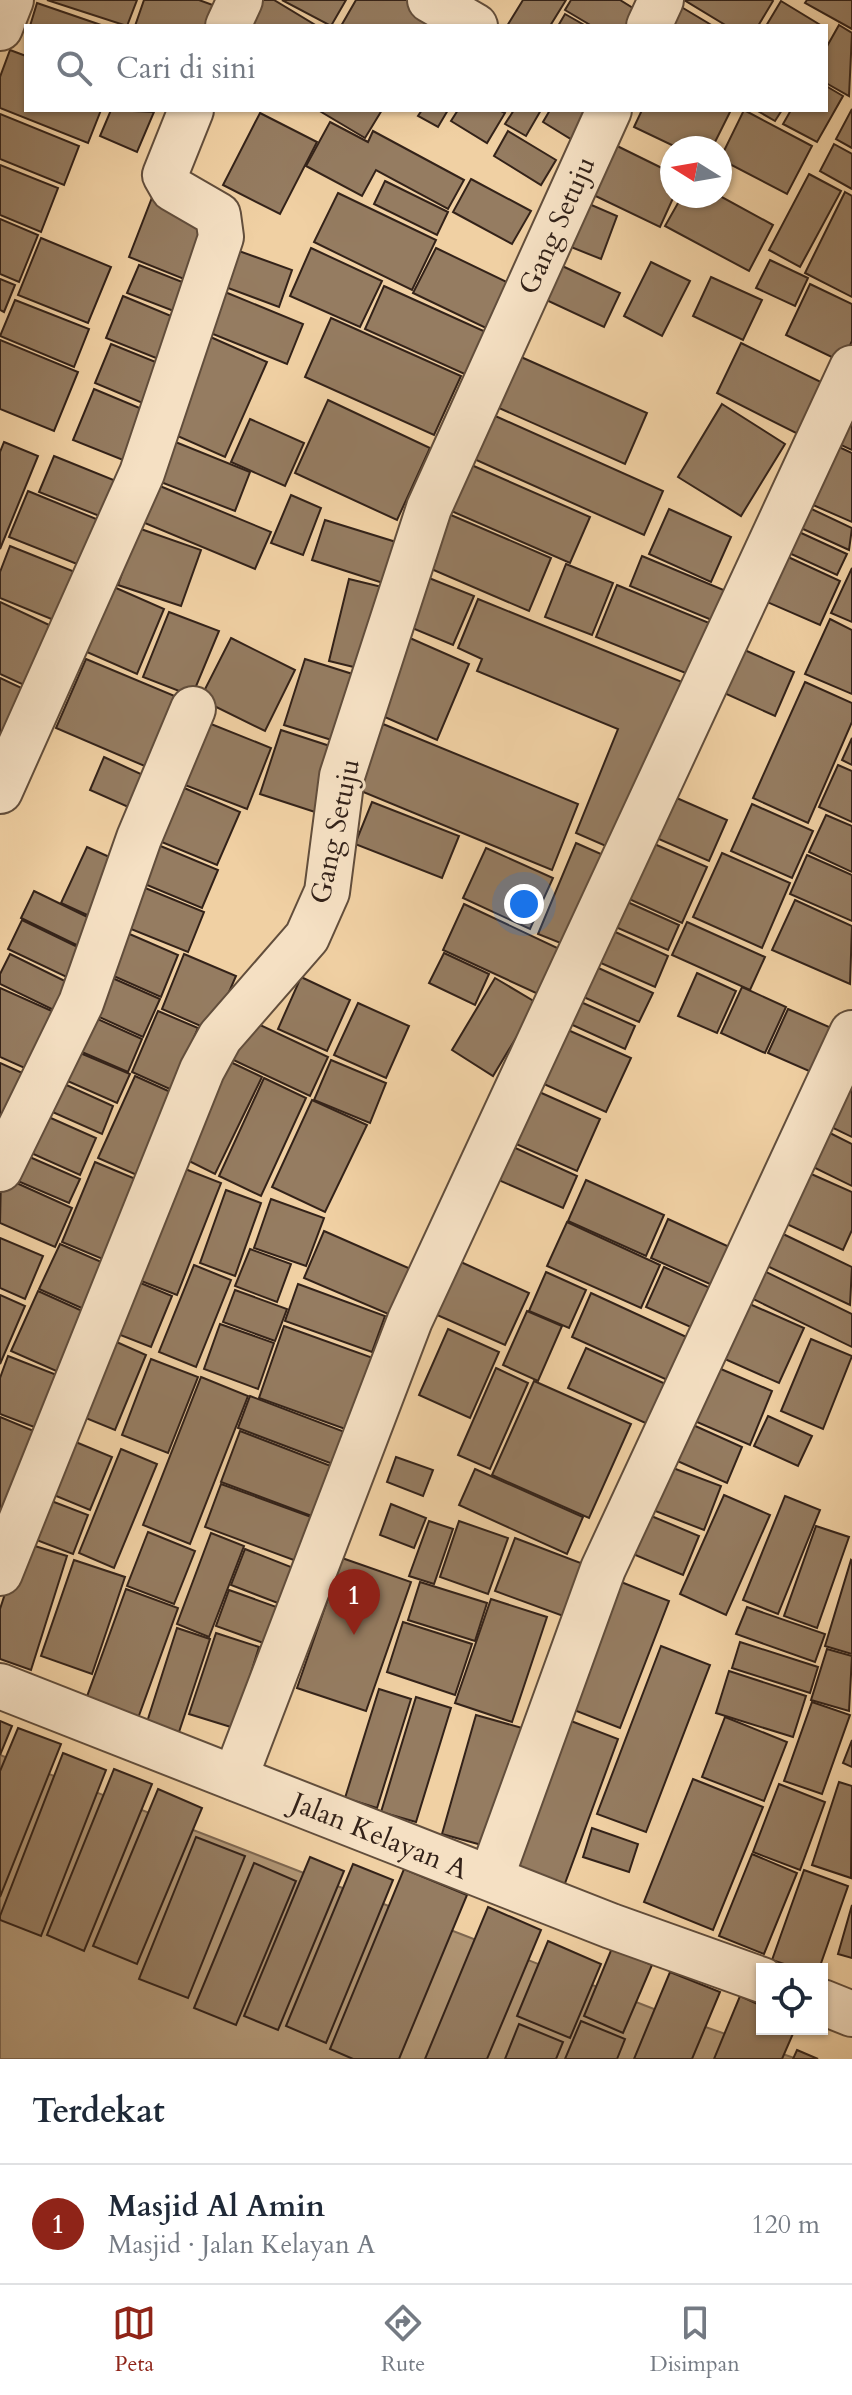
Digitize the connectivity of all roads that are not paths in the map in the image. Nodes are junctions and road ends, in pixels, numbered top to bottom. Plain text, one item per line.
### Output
1 (11, 0) edge
2 (240, 0) edge
3 (430, 0) edge
4 (661, 0) edge
5 (229, 24) edge
6 (472, 24) edge
7 (650, 24) edge
8 (0, 28) edge
9 (190, 112) edge
10 (608, 112) edge
11 (852, 368) edge
12 (193, 709) dead end
13 (0, 791) edge
14 (852, 1033) edge
15 (0, 1169) edge
16 (0, 1573) edge
17 (0, 1686) edge
18 (235, 1778) junction
19 (491, 1878) junction
20 (756, 1978) edge
21 (828, 2004) edge
22 (852, 2014) edge

1 - 8 street
2 - 5 street
3 - 6 street
4 - 7 street
9 - 13 street
10 - 16 street, Gang Setuju
11 - 18 street
12 - 15 street
14 - 19 street
17 - 18 street, Jalan Kelayan A
18 - 19 street, Jalan Kelayan A
19 - 20 street, Jalan Kelayan A
21 - 22 street

